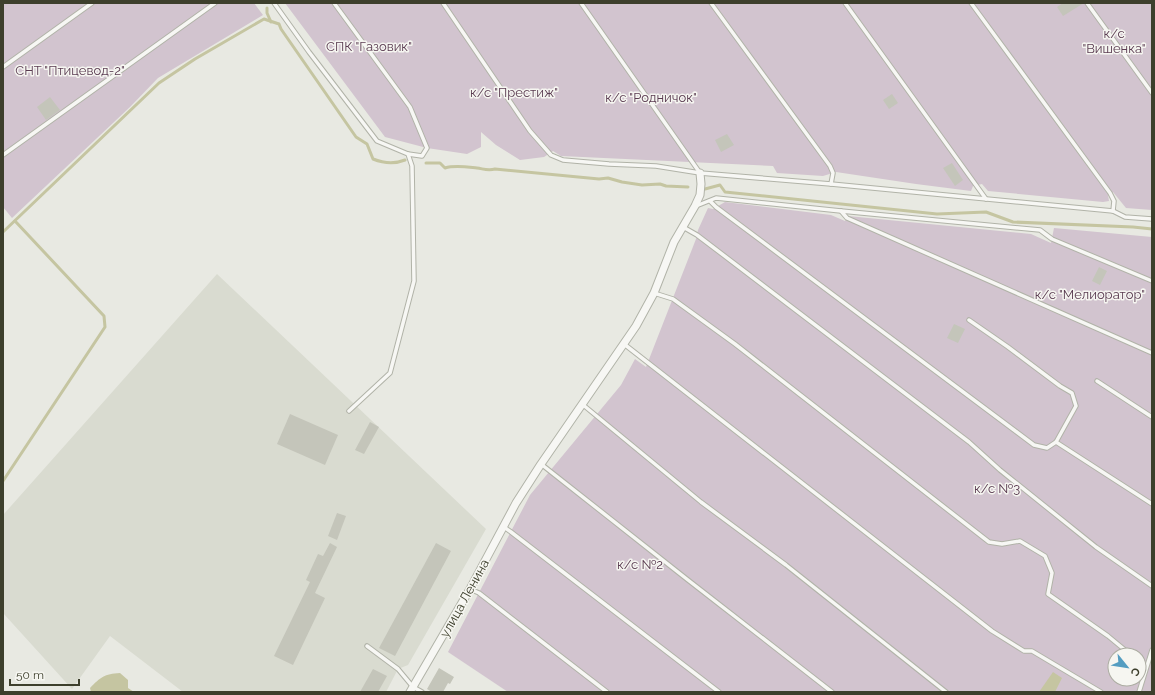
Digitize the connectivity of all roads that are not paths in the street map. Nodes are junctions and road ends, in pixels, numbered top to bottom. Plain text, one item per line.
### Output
1 (92, 3) edge
2 (215, 3) edge
3 (274, 3) edge
4 (334, 3) edge
5 (443, 3) edge
6 (581, 3) edge
7 (711, 3) edge
8 (845, 3) edge
9 (971, 3) edge
10 (1087, 3) edge
11 (3, 67) edge
12 (1152, 93) edge
13 (408, 154) junction
14 (3, 155) edge
15 (700, 173) junction
16 (830, 184) junction
17 (986, 199) junction
18 (710, 200) junction
19 (695, 206) junction
20 (840, 211) junction
21 (1113, 211) junction
22 (1152, 220) edge
23 (683, 227) junction
24 (1152, 281) edge
25 (654, 293) junction
26 (969, 320) dead end
27 (624, 343) junction
28 (1152, 353) edge
29 (1097, 381) dead end
30 (582, 404) junction
31 (349, 411) dead end
32 (1152, 417) edge
33 (1056, 442) junction
34 (541, 464) junction
35 (1152, 504) edge
36 (504, 527) junction
37 (1152, 586) edge
38 (470, 589) junction
39 (367, 646) dead end
40 (1121, 647) edge
41 (1152, 650) edge
42 (1147, 664) edge
43 (412, 689) edge
44 (422, 692) edge
45 (607, 692) edge
46 (719, 692) edge
47 (832, 692) edge
48 (946, 692) edge
49 (1101, 692) edge

1 - 11 lane
2 - 14 lane
3 - 13 lane
4 - 13 lane
5 - 15 lane
6 - 15 lane
7 - 16 lane
8 - 17 lane
9 - 21 lane
10 - 12 lane
13 - 31 lane
15 - 16 lane
15 - 19 street, улица Ленина
16 - 17 lane
17 - 21 lane
18 - 19 lane
18 - 20 lane
18 - 33 lane
19 - 23 street, улица Ленина
20 - 24 lane
20 - 28 lane
21 - 22 lane
23 - 25 street, улица Ленина
23 - 37 lane
25 - 27 street, улица Ленина
25 - 40 lane
26 - 33 lane
27 - 30 street, улица Ленина
27 - 49 lane
29 - 32 lane
30 - 34 street, улица Ленина
30 - 48 lane
33 - 35 lane
34 - 36 street, улица Ленина
34 - 47 lane
36 - 38 street, улица Ленина
36 - 46 lane
38 - 43 street, улица Ленина
38 - 45 lane
39 - 43 lane
41 - 42 lane
43 - 44 lane

